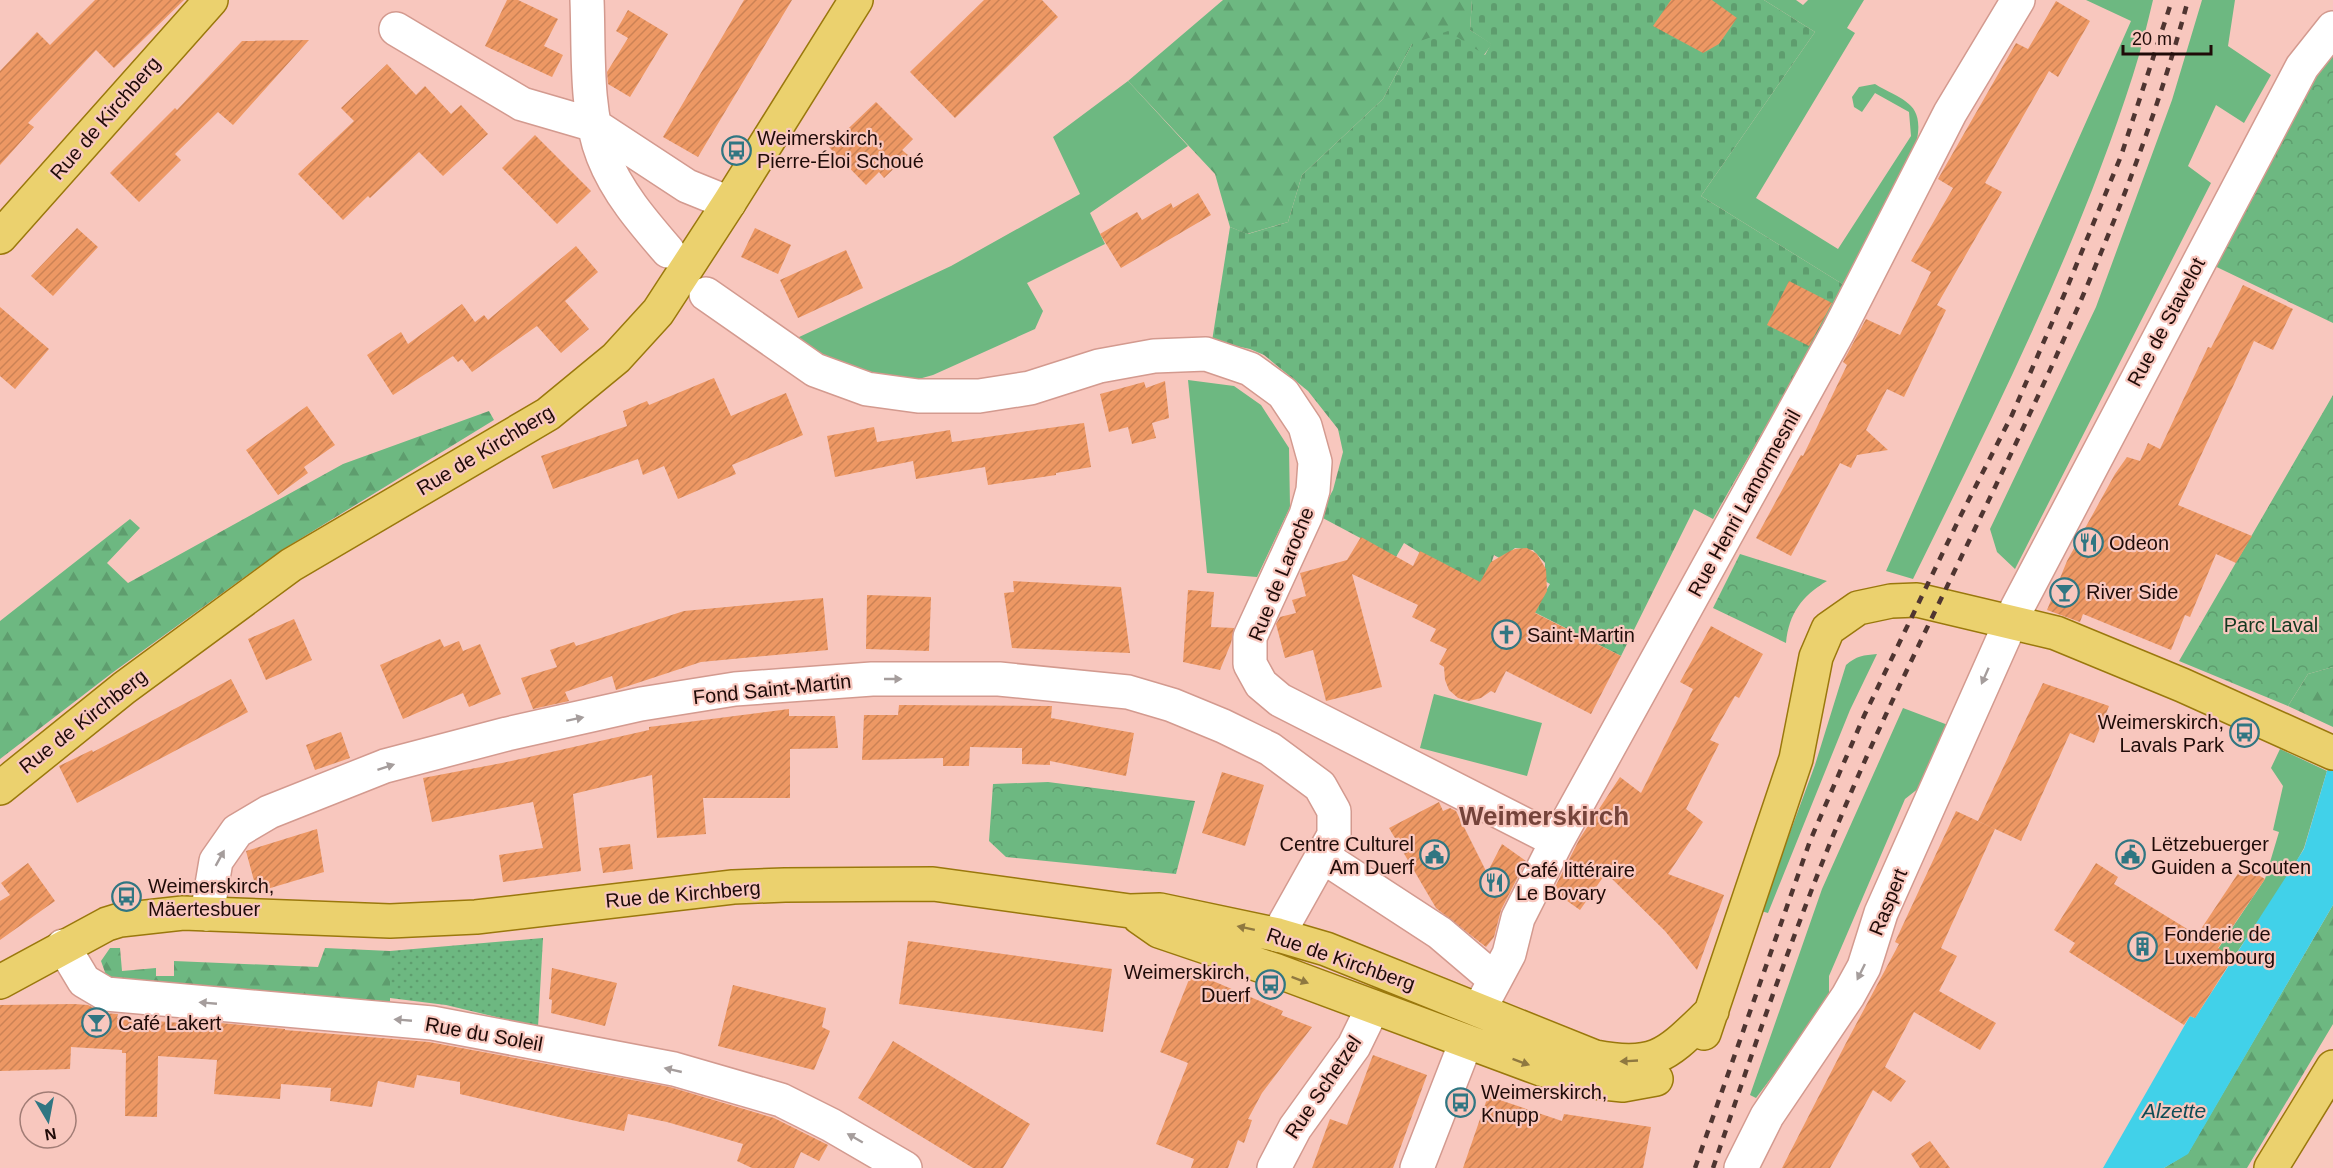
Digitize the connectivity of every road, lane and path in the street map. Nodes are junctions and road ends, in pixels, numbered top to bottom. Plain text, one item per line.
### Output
1 (211, 0) edge
2 (587, 0) edge
3 (856, 0) edge
4 (2018, 0) edge
5 (2333, 28) edge
6 (396, 29) dead end
7 (594, 125) junction
8 (729, 202) junction
9 (0, 237) edge
10 (660, 242) dead end
11 (706, 294) dead end
12 (2010, 623) junction
13 (2333, 753) edge
14 (0, 788) edge
15 (1557, 841) junction
16 (1322, 856) junction
17 (1130, 911) junction
18 (207, 914) junction
19 (1278, 935) junction
20 (63, 946) junction
21 (1386, 973) junction
22 (1494, 979) junction
23 (0, 982) edge
24 (1373, 1007) junction
25 (1479, 1010) junction
26 (1712, 1011) junction
27 (1466, 1042) junction
28 (2333, 1067) edge
29 (905, 1168) edge
30 (1274, 1168) edge
31 (1417, 1168) edge
32 (1741, 1168) edge
33 (2271, 1168) edge

1 - 9 main road, Rue de Kirchberg
2 - 7 street
3 - 8 main road, Rue de Kirchberg
4 - 15 street, Rue Henri Lamormesnil
5 - 12 street, Rue de Stavelot
6 - 7 street
7 - 8 street
7 - 10 street
8 - 14 main road, Rue de Kirchberg
11 - 15 street, Rue de Laroche
12 - 13 main road, Rue de Kirchberg
12 - 26 main road, Rue de Kirchberg
12 -> 32 street, Raspert
15 - 22 street, Rue Henri Lamormesnil
18 -> 16 street, Fond Saint-Martin
16 - 19 street, Fond Saint-Martin
16 - 22 street
17 - 18 main road, Rue de Kirchberg
19 -> 17 main road, Rue de Kirchberg
17 -> 24 main road, Rue de Kirchberg
18 - 20 main road, Rue de Kirchberg
19 - 21 main road, Rue de Kirchberg
20 - 23 main road, Rue de Kirchberg
29 -> 20 street, Rue du Soleil
21 - 24 main road
21 - 25 main road, Rue de Kirchberg
22 - 25 street, Rue Henri Lamormesnil
24 - 27 main road, Rue de Kirchberg
24 - 30 street, Rue Schetzel
26 -> 25 main road, Rue de Kirchberg
25 - 27 main road
27 -> 26 main road, Rue de Kirchberg
27 - 31 street
28 - 33 main road

